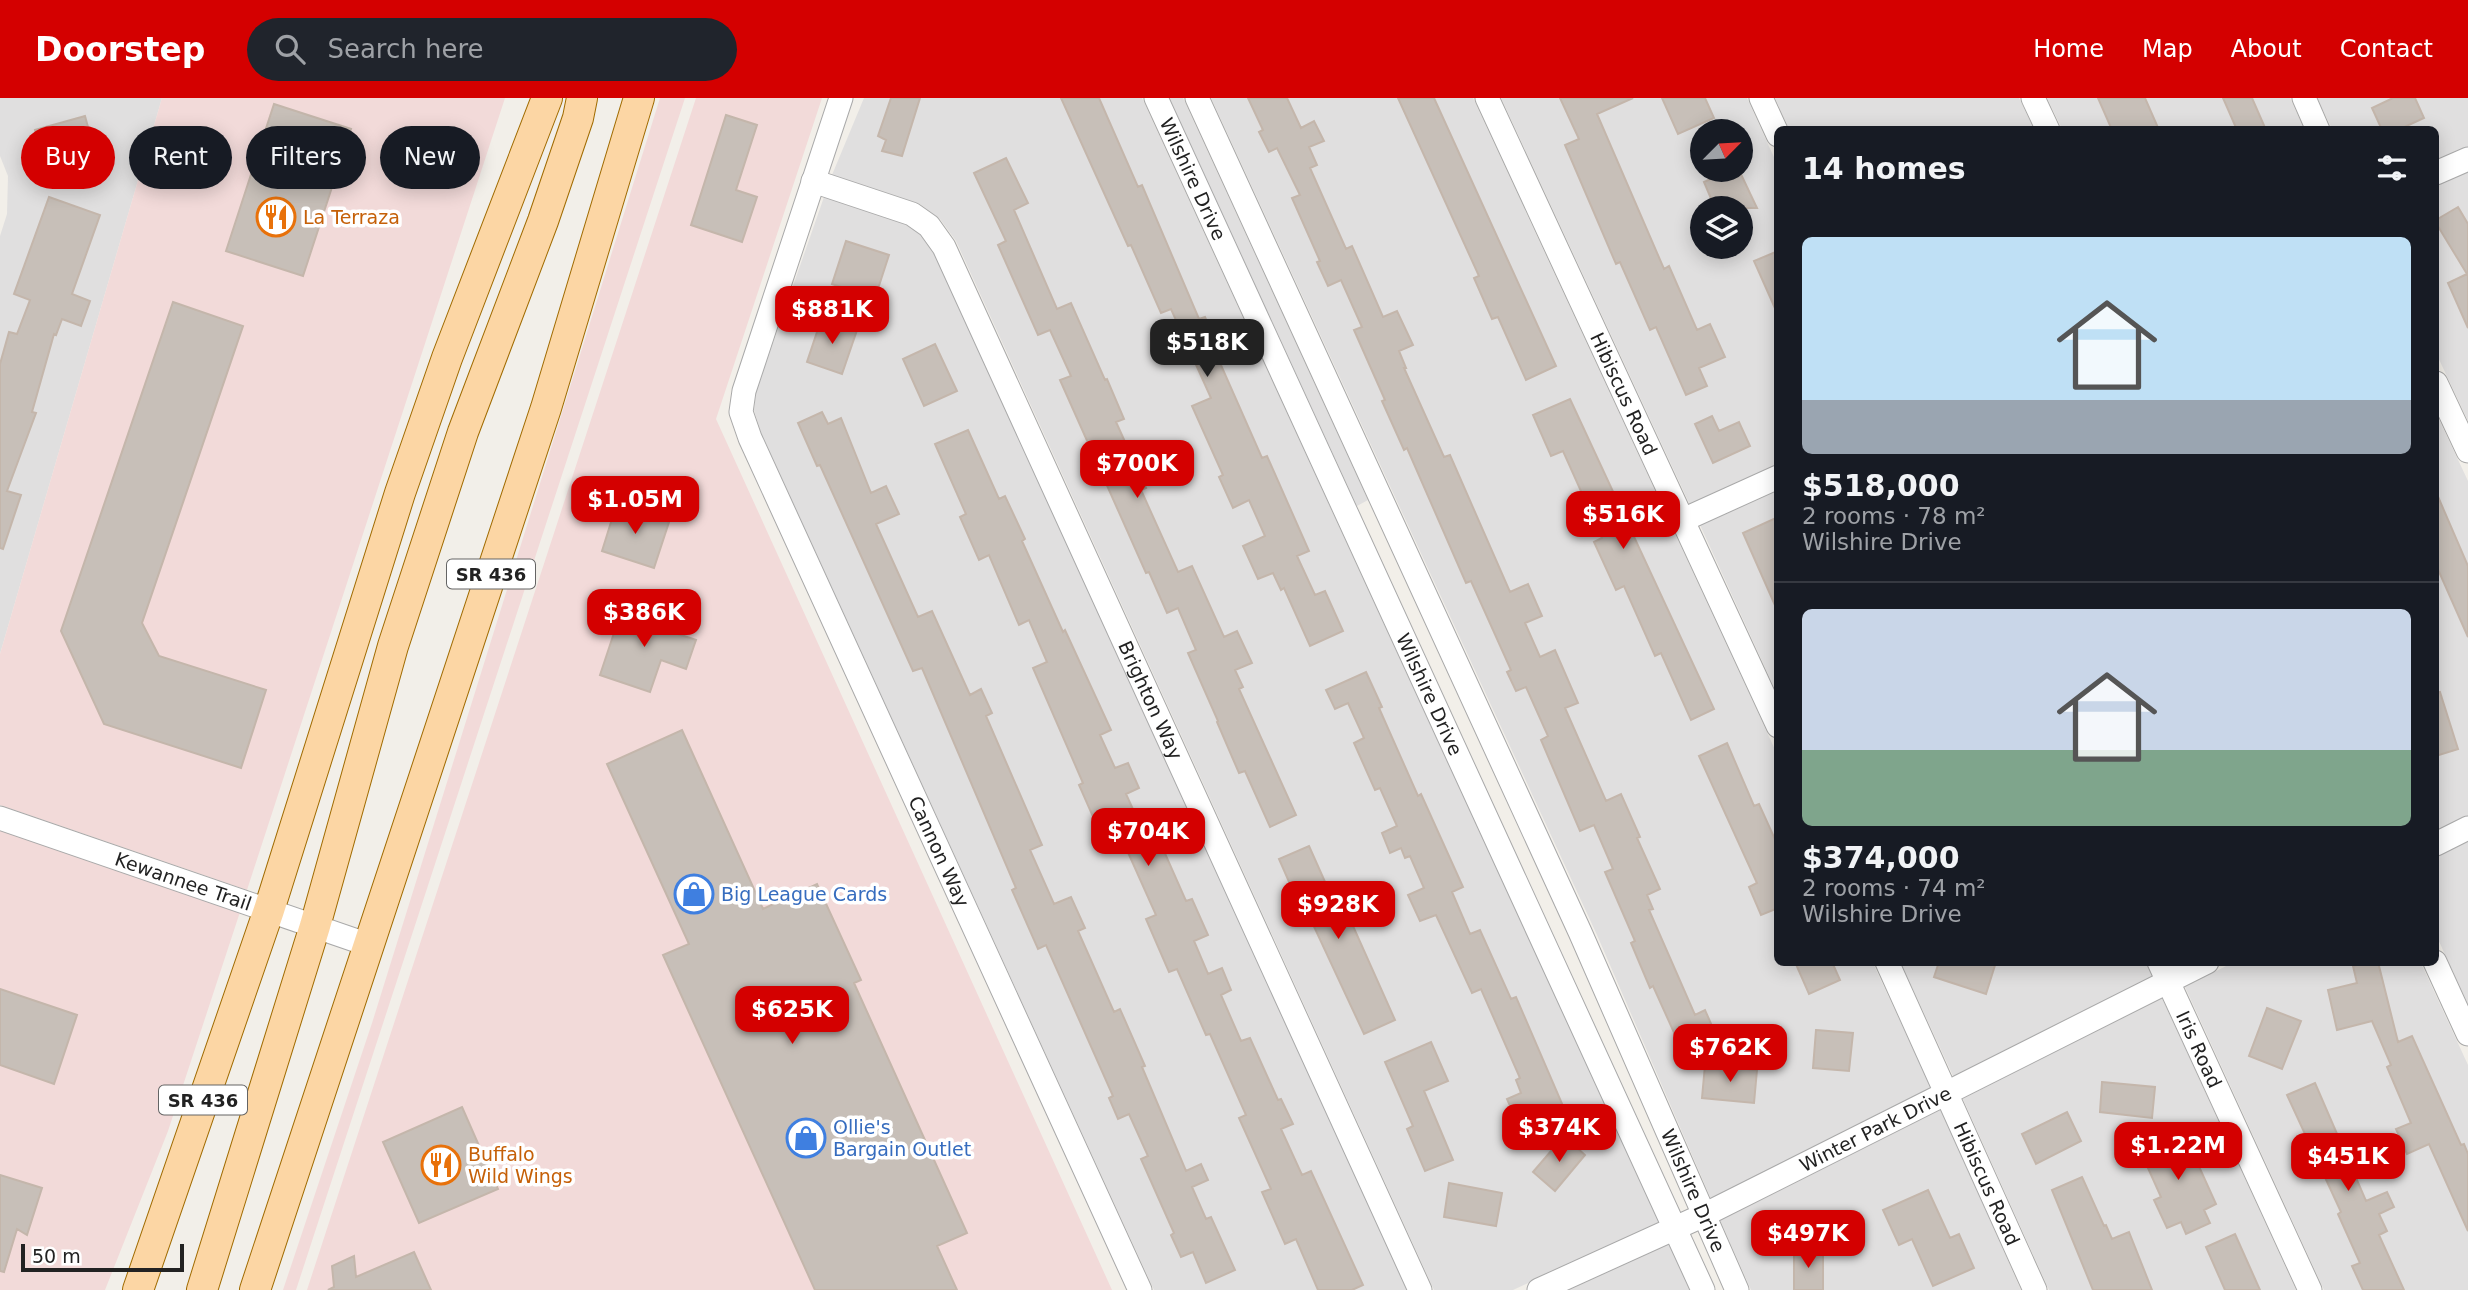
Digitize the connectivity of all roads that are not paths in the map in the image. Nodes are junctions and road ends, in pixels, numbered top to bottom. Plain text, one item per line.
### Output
1 (547, 98) edge
2 (582, 98) edge
3 (639, 98) edge
4 (841, 98) edge
5 (1156, 98) edge
6 (1197, 98) edge
7 (1487, 98) edge
8 (1761, 98) edge
9 (2033, 98) edge
10 (2304, 98) edge
11 (1774, 126) edge
12 (2046, 126) edge
13 (2316, 126) edge
14 (2468, 159) edge
15 (2439, 172) edge
16 (813, 181) junction
17 (2439, 389) edge
18 (2468, 451) edge
19 (1774, 479) edge
20 (1384, 505) junction
21 (1683, 520) junction
22 (1351, 523) junction
23 (1774, 717) edge
24 (0, 818) edge
25 (2468, 828) edge
26 (2439, 842) edge
27 (269, 910) junction
28 (315, 926) junction
29 (1580, 932) junction
30 (369, 944) junction
31 (1547, 949) junction
32 (1889, 966) edge
33 (2190, 966) edge
34 (2437, 966) edge
35 (2164, 972) edge
36 (2468, 1034) edge
37 (1947, 1092) junction
38 (1704, 1215) junction
39 (1675, 1227) junction
40 (138, 1290) edge
41 (202, 1290) edge
42 (255, 1290) edge
43 (1140, 1290) edge
44 (1420, 1290) edge
45 (1539, 1290) edge
46 (1703, 1290) edge
47 (1737, 1290) edge
48 (2035, 1290) edge
49 (2310, 1290) edge

1 - 27 main road, SR 436
2 - 28 main road
3 - 30 main road, SR 436
4 - 16 street
5 - 22 street, Wilshire Drive
6 - 20 street, Wilshire Drive
7 - 21 street, Hibiscus Road
8 - 11 street
9 - 12 street
10 - 13 street
14 - 15 street
16 - 43 street, Cannon Way
16 - 44 street, Brighton Way
17 - 18 street
19 - 21 street
20 - 22 street
20 - 29 street, Wilshire Drive
21 - 23 street, Hibiscus Road
22 - 31 street, Wilshire Drive
24 - 27 street, Kewannee Trail
25 - 26 street
27 - 28 street, Kewannee Trail
27 - 40 main road, SR 436
28 - 30 street, Kewannee Trail
28 - 41 main road
29 - 31 street
29 - 38 street, Wilshire Drive
30 - 42 main road, SR 436
31 - 39 street, Wilshire Drive
32 - 37 street, Hibiscus Road
33 - 35 street, Winter Park Drive
34 - 36 street
35 - 37 street, Winter Park Drive
35 - 49 street, Iris Road
37 - 38 street, Winter Park Drive
37 - 48 street, Hibiscus Road
38 - 39 street, Winter Park Drive
38 - 47 street, Wilshire Drive
39 - 45 street, Winter Park Drive
39 - 46 street, Wilshire Drive

